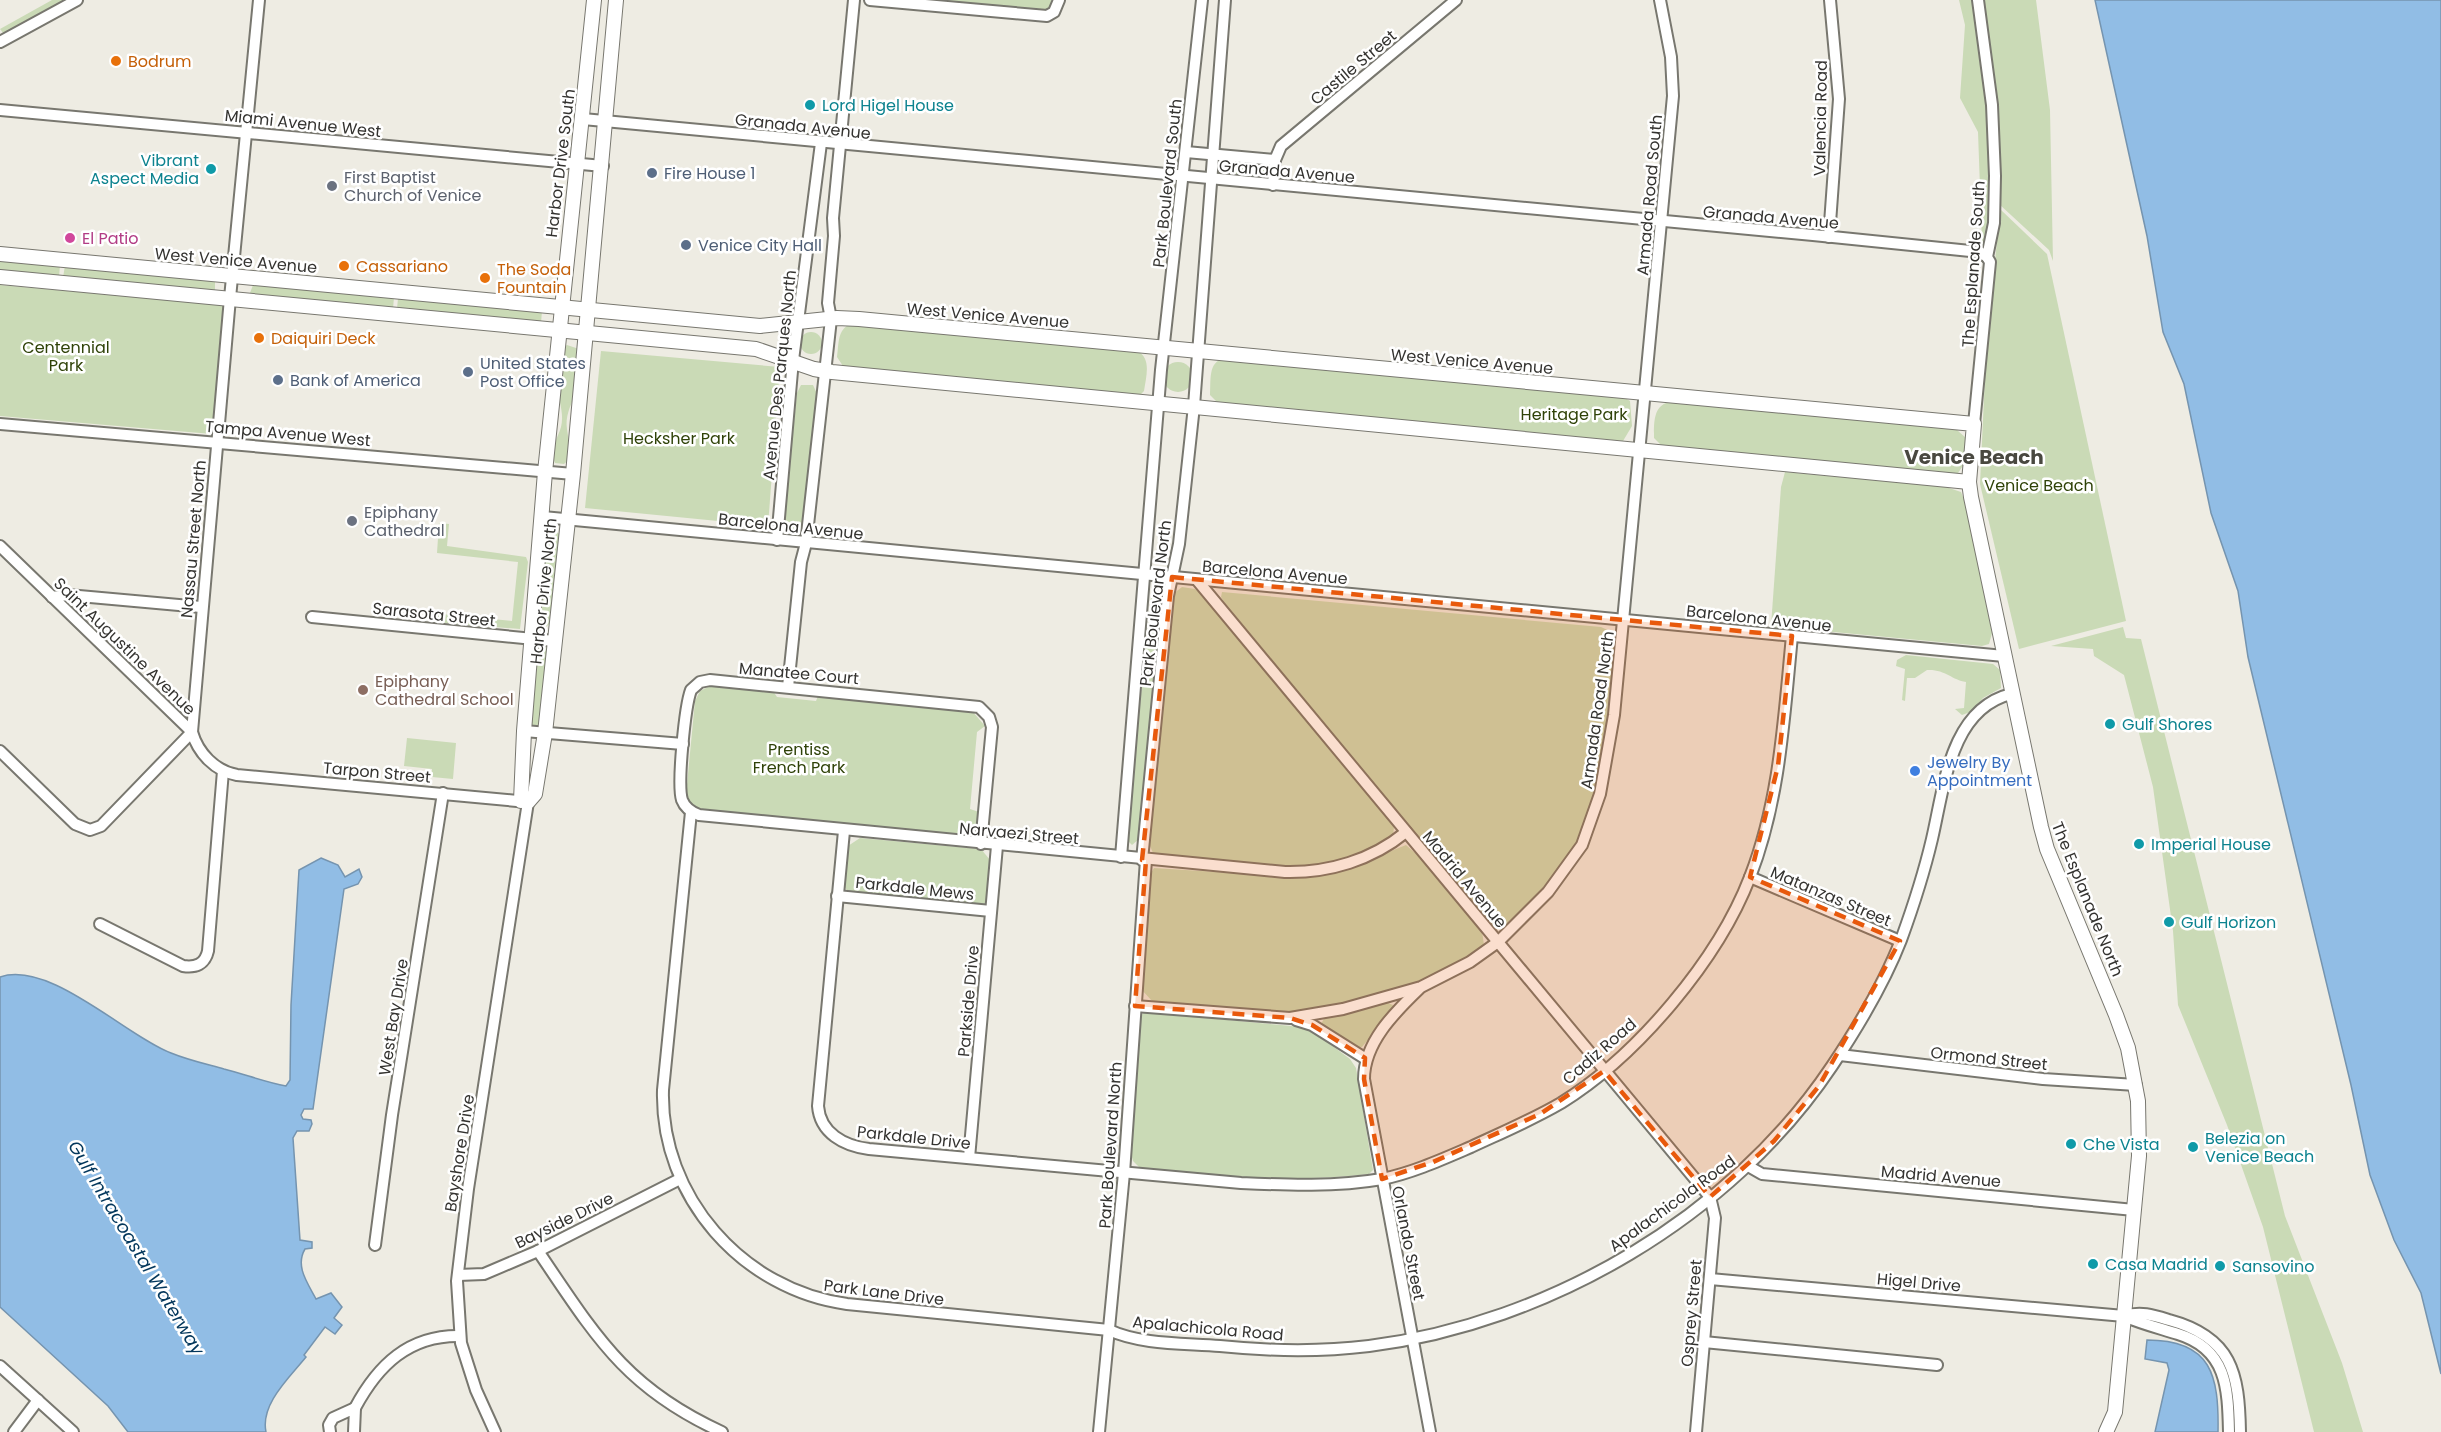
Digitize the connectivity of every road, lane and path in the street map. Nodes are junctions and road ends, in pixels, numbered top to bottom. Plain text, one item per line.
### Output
1 (77, 0) edge
2 (260, 0) edge
3 (594, 0) edge
4 (614, 0) edge
5 (854, 0) edge
6 (870, 0) edge
7 (1059, 0) edge
8 (1202, 0) edge
9 (1225, 0) edge
10 (1456, 0) edge
11 (1660, 0) edge
12 (1830, 0) edge
13 (1978, 0) edge
14 (0, 42) edge
15 (0, 110) edge
16 (583, 119) junction
17 (604, 121) junction
18 (247, 133) junction
19 (821, 143) junction
20 (840, 144) junction
21 (1186, 152) junction
22 (1211, 154) junction
23 (1275, 160) junction
24 (575, 164) junction
25 (603, 166) junction
26 (1182, 177) junction
27 (1212, 180) junction
28 (1273, 185) junction
29 (1662, 223) junction
30 (1829, 237) junction
31 (0, 254) edge
32 (1987, 257) junction
33 (232, 276) junction
34 (0, 277) edge
35 (230, 298) junction
36 (562, 306) junction
37 (589, 309) junction
38 (831, 319) junction
39 (797, 323) junction
40 (559, 330) junction
41 (586, 332) junction
42 (1164, 348) junction
43 (1198, 351) junction
44 (793, 360) junction
45 (1161, 370) joint
46 (826, 371) junction
47 (1645, 393) junction
48 (1159, 402) junction
49 (1194, 406) junction
50 (0, 424) edge
51 (1974, 424) junction
52 (217, 442) junction
53 (1640, 448) junction
54 (545, 472) junction
55 (573, 474) junction
56 (1969, 482) junction
57 (543, 517) junction
58 (567, 519) junction
59 (777, 540) junction
60 (806, 543) junction
61 (0, 546) edge
62 (1144, 574) junction
63 (1172, 577) junction
64 (1197, 580) junction
65 (52, 597) junction
66 (201, 607) junction
67 (312, 617) dead end
68 (1625, 620) junction
69 (1792, 636) junction
70 (532, 639) junction
71 (554, 641) junction
72 (2004, 656) junction
73 (788, 687) junction
74 (2011, 694) junction
75 (524, 731) junction
76 (192, 732) junction
77 (544, 733) junction
78 (683, 744) junction
79 (0, 751) edge
80 (223, 771) junction
81 (443, 794) junction
82 (524, 801) junction
83 (692, 812) junction
84 (844, 831) junction
85 (1406, 832) junction
86 (981, 844) junction
87 (997, 846) junction
88 (1121, 857) junction
89 (1144, 860) junction
90 (517, 874) joint
91 (1750, 878) junction
92 (837, 896) junction
93 (991, 910) junction
94 (100, 924) dead end
95 (1900, 941) junction
96 (1498, 942) junction
97 (1421, 987) junction
98 (1135, 1006) junction
99 (1290, 1018) junction
100 (1840, 1055) junction
101 (1366, 1059) junction
102 (1604, 1071) junction
103 (2136, 1085) junction
104 (969, 1158) junction
105 (1748, 1166) junction
106 (1124, 1173) junction
107 (680, 1179) junction
108 (1382, 1179) junction
109 (1710, 1197) junction
110 (2134, 1210) junction
111 (375, 1245) dead end
112 (538, 1251) junction
113 (458, 1275) junction
114 (1710, 1279) junction
115 (2124, 1316) junction
116 (1109, 1330) junction
117 (460, 1336) junction
118 (1412, 1338) junction
119 (1704, 1342) junction
120 (1937, 1365) dead end
121 (0, 1366) edge
122 (38, 1400) junction
123 (355, 1408) junction
124 (14, 1432) edge
125 (74, 1432) edge
126 (330, 1432) edge
127 (354, 1432) edge
128 (495, 1432) edge
129 (722, 1432) edge
130 (1099, 1432) edge
131 (1430, 1432) edge
132 (1696, 1432) edge
133 (2106, 1432) edge
134 (2229, 1432) edge
135 (2240, 1432) edge

1 - 14 street
2 - 18 street, Nassau Street North
3 - 16 street, Harbor Drive South
4 - 17 street
5 - 20 street
6 - 7 street
8 - 21 street, Park Boulevard South
9 - 22 street
10 - 23 street, Castile Street
11 - 29 street, Armada Road South
12 - 30 street, Valencia Road
13 - 32 street, The Esplanade South
15 - 18 street, Miami Avenue West
16 - 17 street, Granada Avenue
16 - 24 street, Harbor Drive South
17 - 19 street, Granada Avenue
17 - 25 street
18 - 24 street, Miami Avenue West
18 - 33 street, Nassau Street North
19 - 20 street, Granada Avenue
19 - 39 street, Avenue Des Parques North
20 - 26 street, Granada Avenue
20 - 38 street
21 - 22 street
21 - 26 street, Park Boulevard South
22 - 23 street
22 - 27 street
23 - 28 street
24 - 25 street, Miami Avenue West
24 - 36 street, Harbor Drive South
25 - 37 street
26 - 27 street, Granada Avenue
26 - 42 street, Park Boulevard South
27 - 28 street, Granada Avenue
27 - 43 street
28 - 29 street, Granada Avenue
29 - 30 street, Granada Avenue
29 - 47 street, Armada Road South
30 - 32 street, Granada Avenue
31 - 33 street, West Venice Avenue
32 - 51 street, The Esplanade South
33 - 35 street, Nassau Street North
33 - 36 street, West Venice Avenue
34 - 35 street
35 - 40 street
35 - 52 street, Nassau Street North
36 - 37 street, West Venice Avenue
36 - 40 street, Harbor Drive South
37 - 39 street, West Venice Avenue
37 - 41 street, Harbor Drive North
38 - 39 street, West Venice Avenue
38 - 42 street, West Venice Avenue
38 - 46 street
39 - 44 street, Avenue Des Parques North
40 - 41 street
40 - 54 street, Harbor Drive North
41 - 44 street
41 - 55 street, Harbor Drive North
42 - 43 street, West Venice Avenue
42 - 45 street, Park Boulevard South
43 - 47 street, West Venice Avenue
43 - 49 street, Park Boulevard North
44 - 46 street
44 - 59 street, Avenue Des Parques North
45 - 48 street, Park Boulevard North
46 - 48 street
46 - 60 street
47 - 51 street, West Venice Avenue
47 - 53 street, Armada Road North
48 - 49 street
48 - 62 street, Park Boulevard North
49 - 53 street
49 - 63 street, Park Boulevard North
50 - 52 street, Tampa Avenue West
51 - 56 street, The Esplanade North
52 - 54 street, Tampa Avenue West
52 - 66 street, Nassau Street North
53 - 56 street
53 - 68 street, Armada Road North
54 - 55 street, Tampa Avenue West
54 - 57 street, Harbor Drive North
55 - 58 street, Harbor Drive North
56 - 72 street, The Esplanade North
57 - 58 street, Barcelona Avenue
57 - 70 street, Harbor Drive North
58 - 59 street, Barcelona Avenue
58 - 71 street, Harbor Drive North
59 - 60 street, Barcelona Avenue
60 - 62 street, Barcelona Avenue
60 - 73 street
61 - 65 street, Saint Augustine Avenue
62 - 63 street, Barcelona Avenue
62 - 88 street, Park Boulevard North
63 - 64 street, Barcelona Avenue
63 - 89 street, Park Boulevard North
64 - 68 street, Barcelona Avenue
64 - 85 street, Madrid Avenue
65 - 66 street
65 - 76 street, Saint Augustine Avenue
66 - 76 street, Nassau Street North
67 - 70 street, Sarasota Street
68 - 69 street, Barcelona Avenue
68 - 96 street, Armada Road North
69 - 72 street, Barcelona Avenue
69 - 91 street, Cadiz Road
70 - 71 street, Sarasota Street
70 - 75 street, Harbor Drive North
71 - 77 street, Harbor Drive North
72 - 74 street, The Esplanade North
73 - 78 street, Manatee Court
73 - 86 street, Manatee Court
74 - 95 street, Apalachicola Road
74 - 103 street, The Esplanade North
75 - 77 street
75 - 82 street, Harbor Drive North
76 - 79 street
76 - 80 street, Saint Augustine Avenue
77 - 78 street
77 - 82 street, Harbor Drive North
78 - 83 street
80 - 81 street, Tarpon Street
80 - 94 street
81 - 82 street, Tarpon Street
81 - 111 street, West Bay Drive
82 - 90 street, Harbor Drive North
83 - 84 street, Narvaezi Street
83 - 107 street, Park Lane Drive
84 - 86 street, Narvaezi Street
84 - 92 street, Parkdale Drive
85 - 89 street, Narvaezi Street
85 - 96 street, Madrid Avenue
86 - 87 street, Narvaezi Street
87 - 88 street, Narvaezi Street
87 - 93 street, Parkside Drive
88 - 89 street, Narvaezi Street
89 - 98 street, Park Boulevard North
90 - 113 street, Bayshore Drive
91 - 95 street, Matanzas Street
91 - 102 street, Cadiz Road
92 - 93 street, Parkdale Mews
92 - 104 street, Parkdale Drive
93 - 104 street, Parkside Drive
95 - 100 street, Apalachicola Road
96 - 97 street, Armada Road North
96 - 102 street, Madrid Avenue
97 - 99 street, Armada Road North
97 - 101 street
98 - 99 street, Armada Road North
98 - 106 street, Park Boulevard North
99 - 101 street
100 - 103 street, Ormond Street
100 - 105 street, Apalachicola Road
101 - 108 street, Orlando Street
102 - 108 street, Cadiz Road
102 - 109 street, Madrid Avenue
103 - 110 street, The Esplanade North
104 - 106 street, Parkdale Drive
105 - 109 street, Apalachicola Road
105 - 110 street, Madrid Avenue
106 - 108 street, Cadiz Road
106 - 116 street, Park Boulevard North
107 - 112 street, Bayside Drive
107 - 116 street, Park Lane Drive
108 - 118 street, Orlando Street
109 - 114 street, Osprey Street
109 - 118 street, Apalachicola Road
110 - 115 street, The Esplanade North
112 - 113 street, Bayside Drive
112 - 129 street
113 - 117 street, Bayshore Drive
114 - 115 street, Higel Drive
114 - 119 street, Osprey Street
115 - 133 street, The Esplanade North
115 - 134 street
115 - 135 street
116 - 118 street, Apalachicola Road
116 - 130 street, Park Boulevard North
117 - 123 street
117 - 128 street, Bayshore Drive
118 - 131 street, Orlando Street
119 - 120 street
119 - 132 street, Osprey Street
121 - 122 street
122 - 124 street
122 - 125 street
123 - 126 street
123 - 127 street

